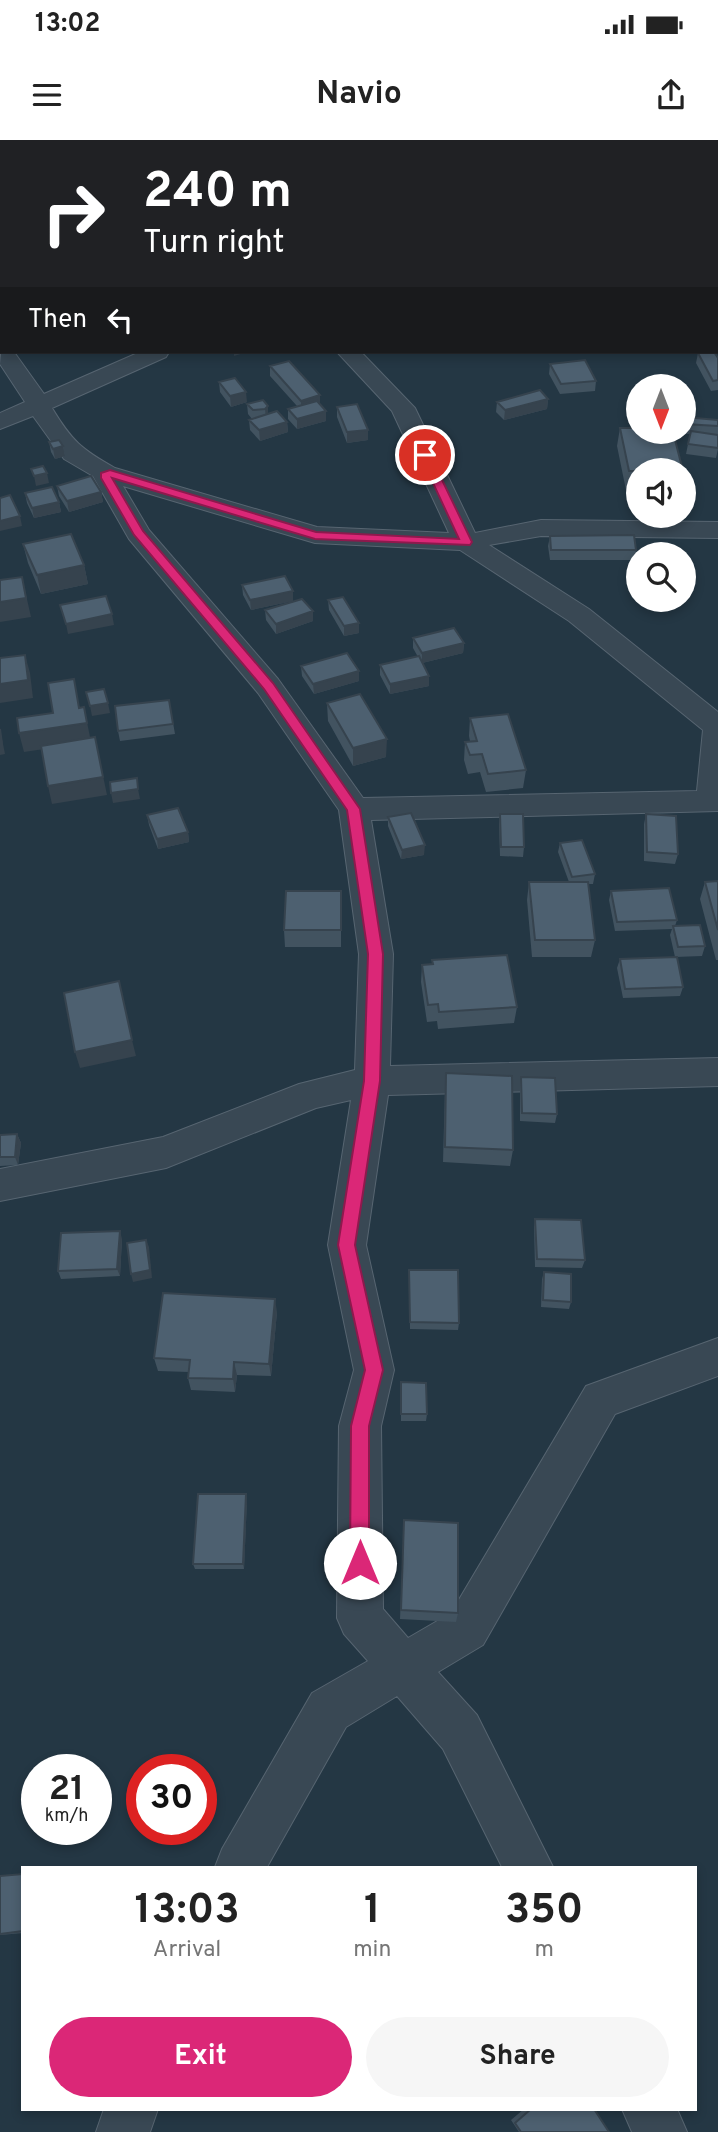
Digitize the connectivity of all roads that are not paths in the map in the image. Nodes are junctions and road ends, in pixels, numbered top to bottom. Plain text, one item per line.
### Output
1 (4, 354) edge
2 (153, 354) edge
3 (350, 354) edge
4 (36, 405) junction
5 (0, 422) edge
6 (106, 473) junction
7 (718, 530) edge
8 (466, 542) junction
9 (718, 727) edge
10 (354, 809) junction
11 (718, 1072) edge
12 (372, 1081) junction
13 (0, 1185) edge
14 (718, 1357) edge
15 (401, 1666) junction
16 (241, 1866) edge
17 (527, 1866) edge
18 (130, 2111) edge
19 (650, 2111) edge
20 (123, 2132) edge
21 (660, 2132) edge

1 - 4 street
2 - 4 street
3 - 8 street
4 - 5 street
4 - 6 street
6 - 8 street
6 - 10 street
7 - 8 street
8 - 9 street
9 - 10 street
10 - 12 street
11 - 12 street
12 - 13 street
12 - 15 street
14 - 15 street
15 - 16 street
15 - 17 street
18 - 20 street
19 - 21 street

